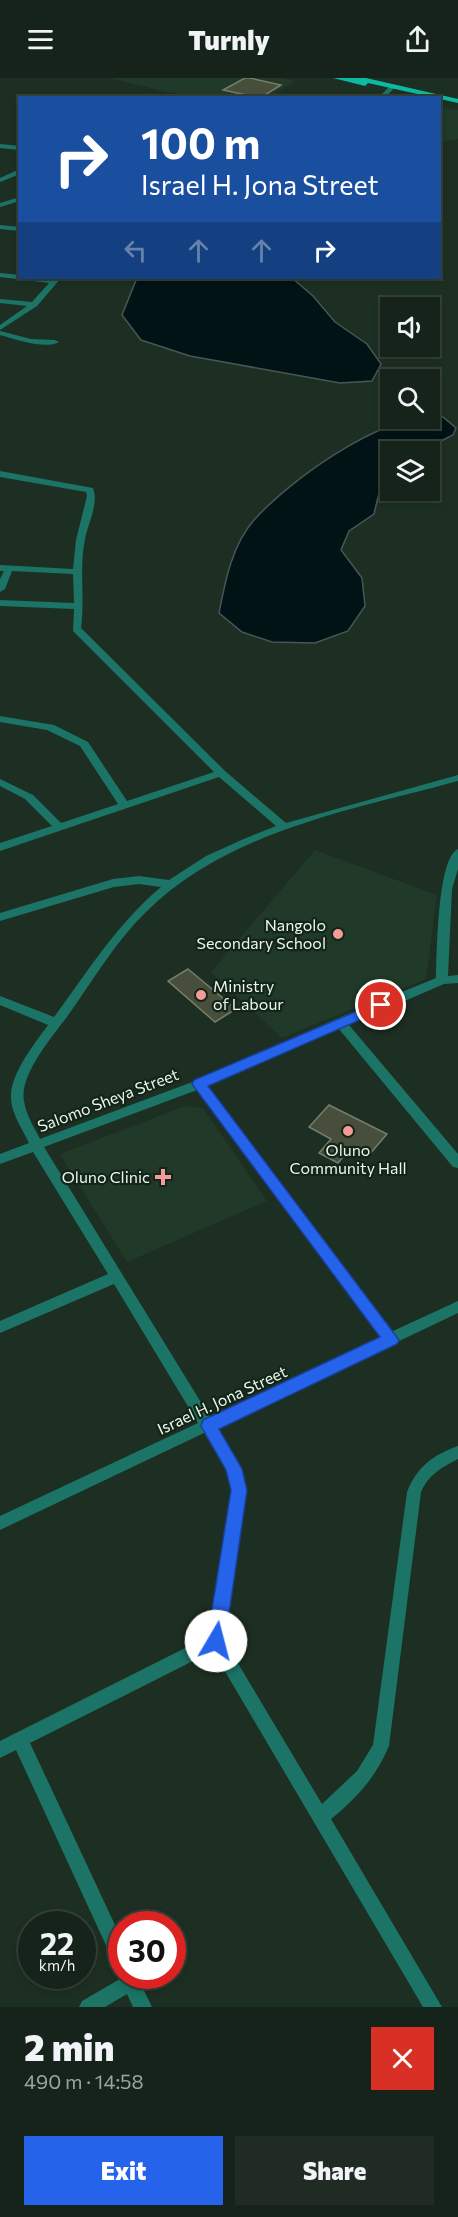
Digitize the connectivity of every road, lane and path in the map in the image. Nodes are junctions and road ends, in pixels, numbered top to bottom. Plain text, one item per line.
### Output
1 (337, 78) edge
2 (356, 78) edge
3 (391, 88) junction
4 (383, 96) edge
5 (417, 96) edge
6 (432, 96) edge
7 (441, 98) edge
8 (441, 101) edge
9 (458, 101) edge
10 (458, 106) edge
11 (0, 146) edge
12 (18, 148) edge
13 (18, 172) edge
14 (0, 180) edge
15 (18, 200) edge
16 (0, 205) edge
17 (0, 227) edge
18 (18, 229) edge
19 (0, 275) edge
20 (18, 277) edge
21 (55, 279) edge
22 (0, 301) edge
23 (34, 304) junction
24 (0, 330) edge
25 (55, 342) dead end
26 (0, 474) edge
27 (5, 568) edge
28 (77, 572) junction
29 (0, 589) edge
30 (0, 603) edge
31 (79, 606) junction
32 (0, 719) edge
33 (221, 773) junction
34 (458, 778) edge
35 (0, 782) edge
36 (125, 806) junction
37 (284, 827) junction
38 (60, 828) junction
39 (0, 847) edge
40 (458, 853) edge
41 (170, 884) junction
42 (0, 917) edge
43 (458, 979) edge
44 (442, 980) junction
45 (0, 1000) edge
46 (340, 1022) junction
47 (57, 1023) junction
48 (199, 1084) junction
49 (36, 1145) junction
50 (0, 1159) edge
51 (458, 1163) edge
52 (115, 1277) junction
53 (458, 1307) edge
54 (0, 1327) edge
55 (391, 1340) junction
56 (209, 1426) junction
57 (458, 1452) edge
58 (0, 1523) edge
59 (216, 1641) junction
60 (20, 1740) junction
61 (0, 1750) edge
62 (320, 1817) junction
63 (108, 1931) edge
64 (114, 1989) edge
65 (134, 1989) edge
66 (88, 2007) edge
67 (143, 2007) edge
68 (432, 2007) edge

1 - 3 main road
2 - 3 main road
3 - 4 street
3 - 5 main road
3 - 6 main road
7 - 9 main road
8 - 10 main road
11 - 12 street
13 - 14 street
15 - 16 street
17 - 18 street
19 - 20 street
21 - 23 street
22 - 23 street
23 - 24 street
24 - 25 street
26 - 28 street
27 - 28 street
27 - 29 street
28 - 31 street
30 - 31 street
31 - 33 street
32 - 36 street
33 - 36 street
33 - 37 street
34 - 37 street
35 - 38 street
36 - 38 street
37 - 41 street
38 - 39 street
40 - 44 street
41 - 42 street
41 - 47 street
43 - 44 street, Salomo Sheya Street
44 - 46 street, Salomo Sheya Street
45 - 47 street
46 - 48 street, Salomo Sheya Street
46 - 51 street
47 - 49 street
48 - 49 street, Salomo Sheya Street
48 - 55 street
49 - 50 street, Salomo Sheya Street
49 - 52 street
52 - 54 street
52 - 56 street
53 - 55 street, Israel H. Jona Street
55 - 56 street, Israel H. Jona Street
56 - 58 street, Israel H. Jona Street
56 - 59 street
57 - 62 street
59 - 60 street
59 - 62 street
60 - 61 street
60 - 63 street
62 - 68 street
64 - 66 street
65 - 67 street

